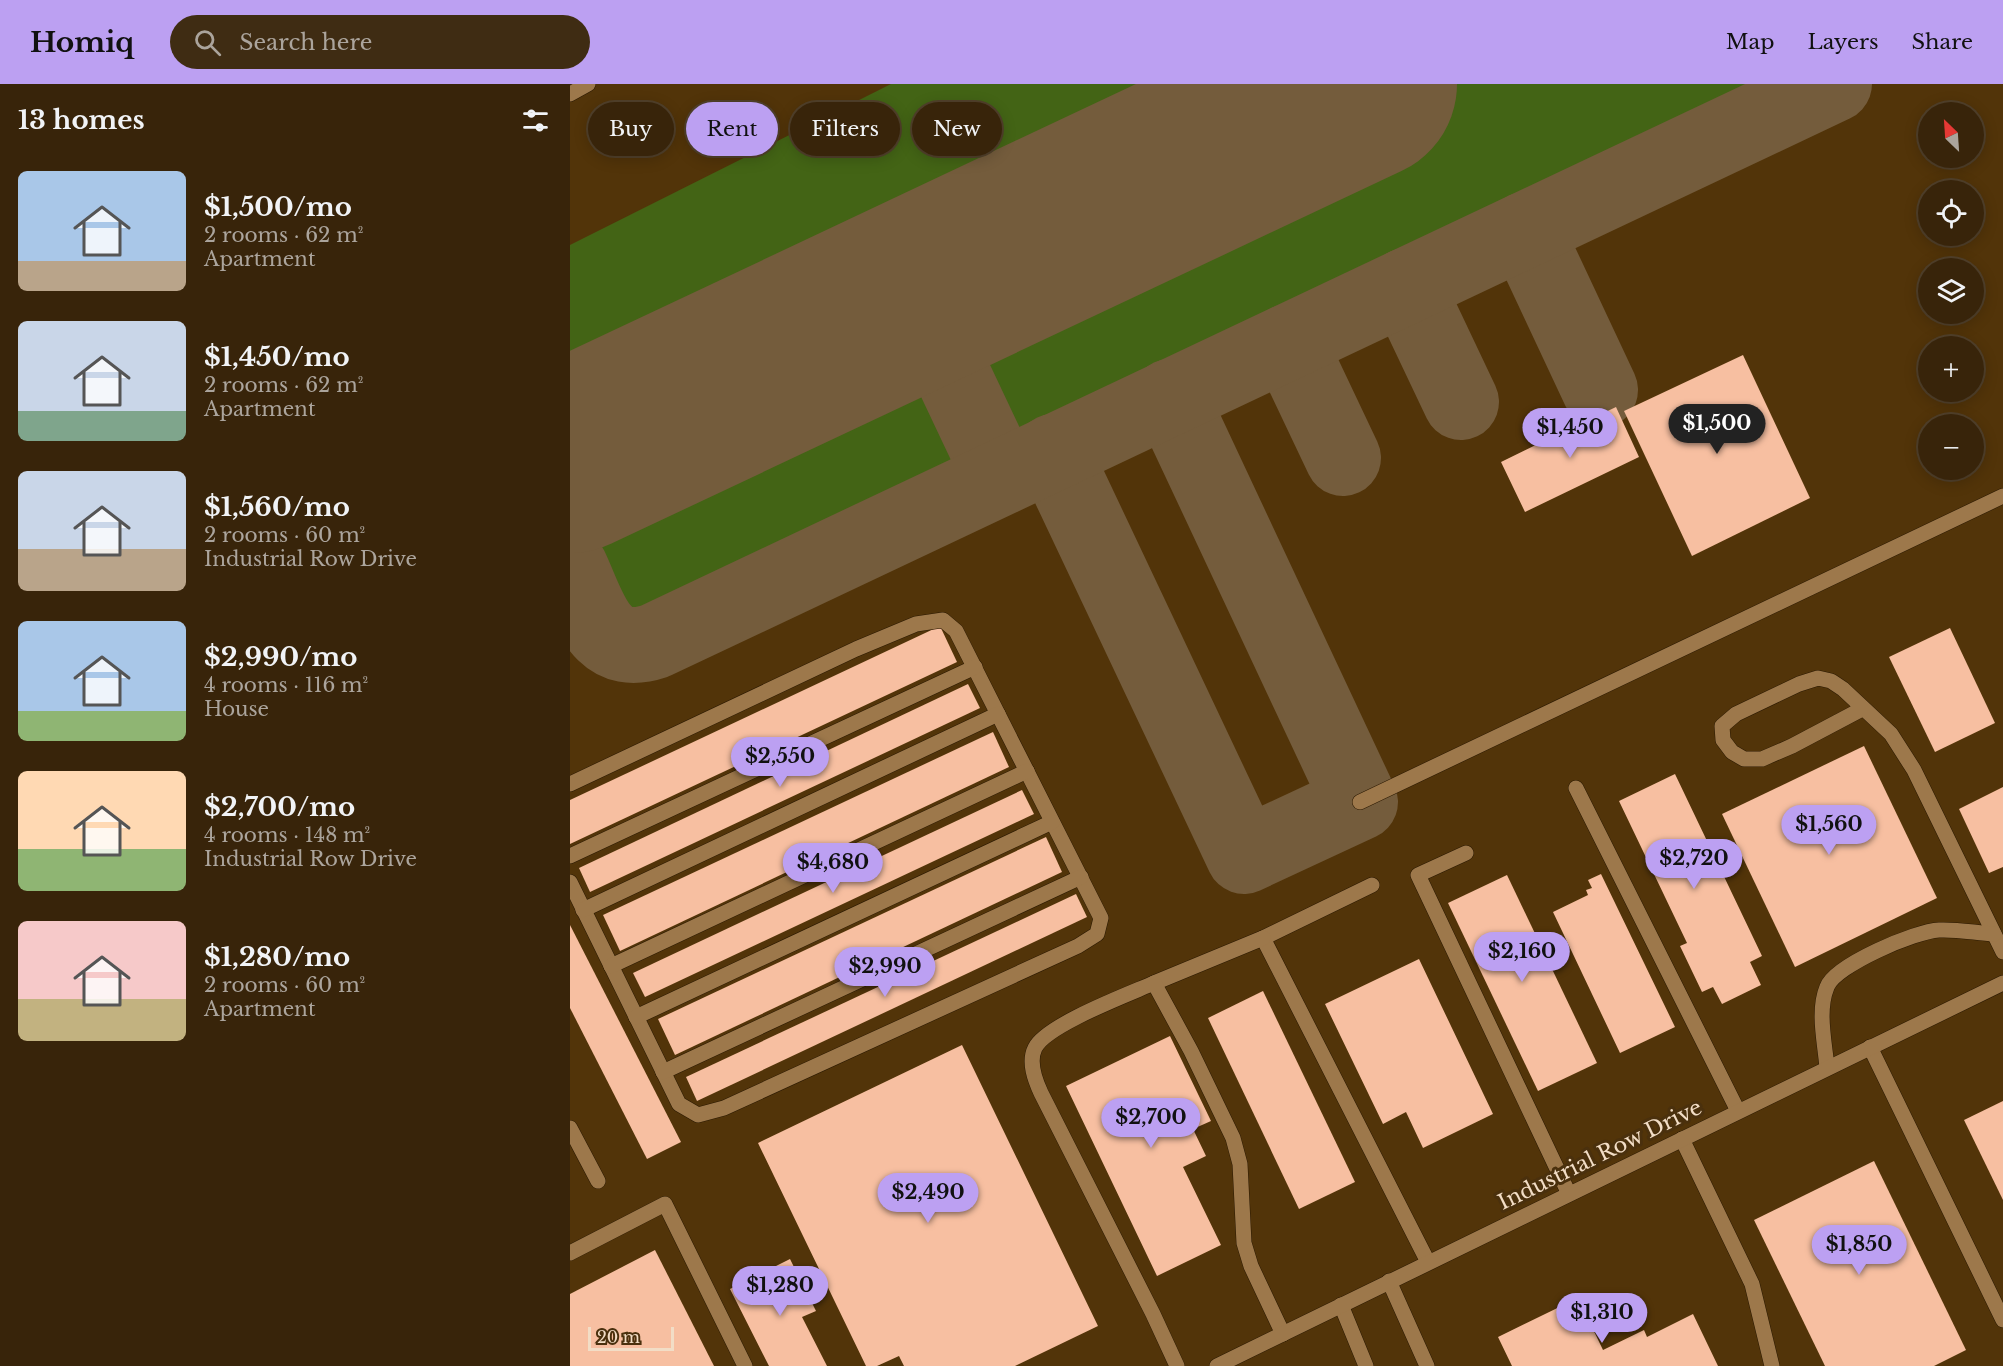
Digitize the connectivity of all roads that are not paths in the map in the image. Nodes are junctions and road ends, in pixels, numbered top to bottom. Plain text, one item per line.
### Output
1 (588, 84) edge
2 (570, 94) edge
3 (2003, 496) edge
4 (975, 667) junction
5 (1862, 709) junction
6 (998, 714) junction
7 (1027, 771) junction
8 (570, 784) edge
9 (1576, 788) dead end
10 (1360, 801) dead end
11 (1052, 822) junction
12 (1466, 853) dead end
13 (570, 856) edge
14 (1081, 878) junction
15 (570, 882) edge
16 (1372, 885) dead end
17 (583, 910) junction
18 (1994, 934) junction
19 (1263, 938) junction
20 (2003, 952) edge
21 (611, 966) junction
22 (1154, 983) junction
23 (2003, 983) edge
24 (636, 1017) junction
25 (1870, 1047) junction
26 (1827, 1068) junction
27 (663, 1072) junction
28 (1738, 1111) junction
29 (570, 1128) edge
30 (1682, 1139) junction
31 (598, 1181) dead end
32 (1569, 1194) junction
33 (570, 1253) edge
34 (1428, 1262) junction
35 (1389, 1281) junction
36 (1341, 1305) junction
37 (2003, 1320) edge
38 (1283, 1334) junction
39 (745, 1366) edge
40 (1177, 1366) edge
41 (1217, 1366) edge
42 (1366, 1366) edge
43 (1428, 1366) edge
44 (1772, 1366) edge

1 - 2 street
3 - 10 street
4 - 6 street
4 - 8 street
4 - 13 street
5 - 5 street
5 - 18 street
6 - 7 street
6 - 17 street
7 - 11 street
7 - 21 street
9 - 28 street
11 - 14 street
11 - 24 street
12 - 32 street
14 - 27 street
14 - 27 street
15 - 17 street
16 - 19 street
17 - 21 street
18 - 20 street
18 - 26 street
19 - 22 street
19 - 34 street
21 - 24 street
22 - 38 street
22 - 40 street
23 - 25 street, Industrial Row Drive
24 - 27 street
25 - 26 street, Industrial Row Drive
25 - 37 street
26 - 28 street, Industrial Row Drive
28 - 30 street, Industrial Row Drive
29 - 31 street
30 - 32 street, Industrial Row Drive
30 - 44 street
32 - 34 street, Industrial Row Drive
33 - 39 street
34 - 35 street, Industrial Row Drive
35 - 36 street, Industrial Row Drive
35 - 43 street
36 - 38 street, Industrial Row Drive
36 - 42 street
38 - 41 street, Industrial Row Drive

